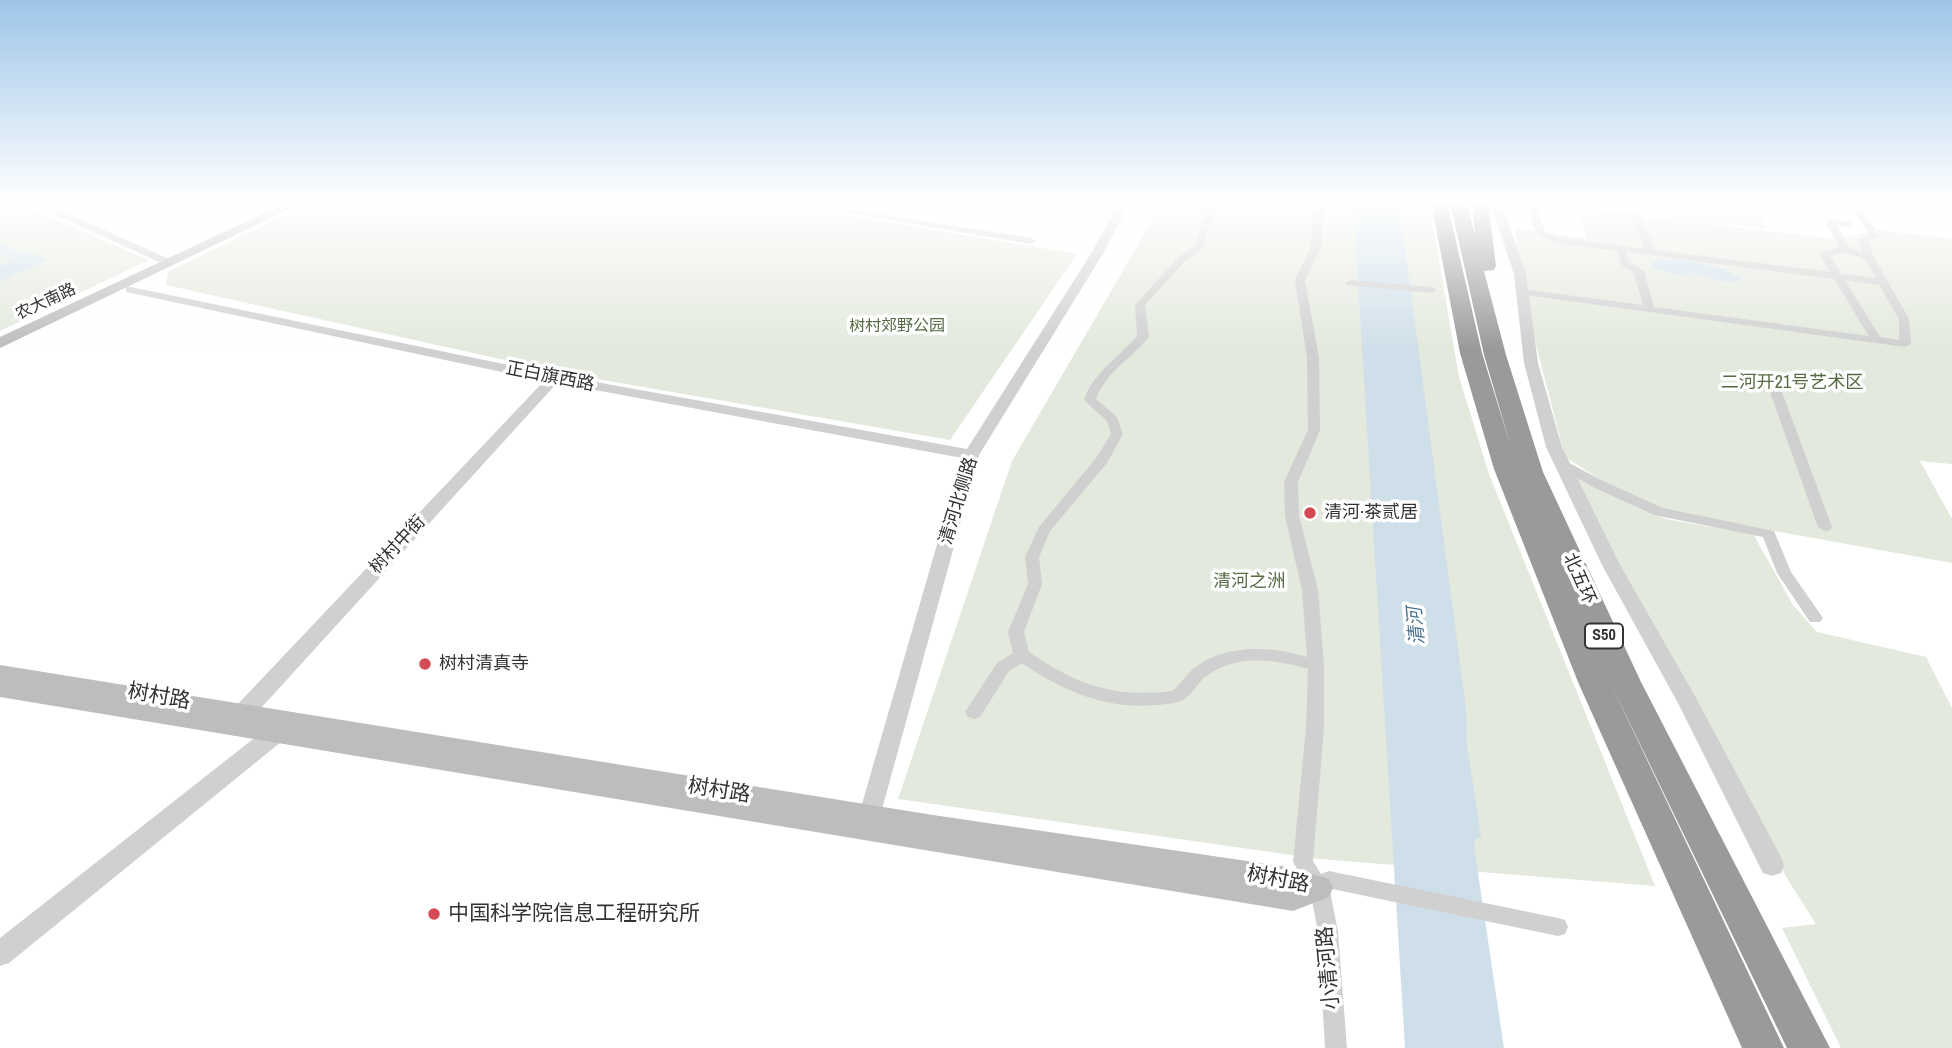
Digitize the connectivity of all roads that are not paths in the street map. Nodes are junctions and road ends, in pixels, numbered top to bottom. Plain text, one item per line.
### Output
1 (144, 251) edge
2 (180, 251) edge
3 (195, 251) edge
4 (1099, 251) edge
5 (1193, 251) edge
6 (1314, 251) edge
7 (1449, 251) edge
8 (1470, 251) edge
9 (1485, 251) edge
10 (1512, 251) edge
11 (1622, 251) edge
12 (1643, 251) edge
13 (1837, 251) edge
14 (1850, 251) edge
15 (1867, 251) edge
16 (1651, 252) joint
17 (1869, 258) junction
18 (163, 259) junction
19 (1837, 276) junction
20 (1350, 282) dead end
21 (1882, 282) junction
22 (131, 289) dead end
23 (1432, 290) dead end
24 (1522, 292) junction
25 (1650, 310) junction
26 (1874, 337) junction
27 (0, 338) edge
28 (0, 344) edge
29 (1495, 355) junction
30 (553, 379) junction
31 (1776, 392) dead end
32 (971, 455) junction
33 (1560, 462) junction
34 (1825, 527) dead end
35 (1815, 618) dead end
36 (1022, 655) junction
37 (1316, 667) junction
38 (0, 673) edge
39 (0, 688) edge
40 (244, 712) junction
41 (974, 712) dead end
42 (284, 727) junction
43 (868, 824) junction
44 (1772, 865) dead end
45 (1319, 888) junction
46 (1558, 927) dead end
47 (0, 954) edge
48 (1336, 1048) edge
49 (1763, 1048) edge
50 (1809, 1048) edge

1 - 18 street
2 - 18 main road, 农大南路
3 - 28 main road, 农大南路
4 - 32 street, 清河北侧路
5 - 36 street
6 - 37 street, 小清河路
7 - 49 highway, 北五环 / S50
8 - 29 highway, 北五环 / S50
9 - 29 highway
10 - 24 street
11 - 25 street
12 - 16 street
13 - 19 street
14 - 17 street
15 - 17 street
16 - 19 street
17 - 21 street
18 - 27 main road, 农大南路
19 - 21 street
19 - 26 street
20 - 23 street
21 - 26 street
22 - 30 street, 正白旗西路
24 - 25 street
24 - 33 street
25 - 26 street
29 - 50 highway, 北五环 / S50
30 - 32 street, 正白旗西路
30 - 40 street, 树村中街
31 - 34 street
32 - 43 street, 清河北侧路
33 - 35 street
33 - 44 street
36 - 37 street
36 - 41 street
37 - 45 street, 小清河路
38 - 40 main road, 树村路
39 - 42 main road, 树村路
40 - 42 main road, 树村路
42 - 43 main road, 树村路
42 - 47 street
43 - 45 main road, 树村路
45 - 46 street
45 - 48 street, 小清河路

